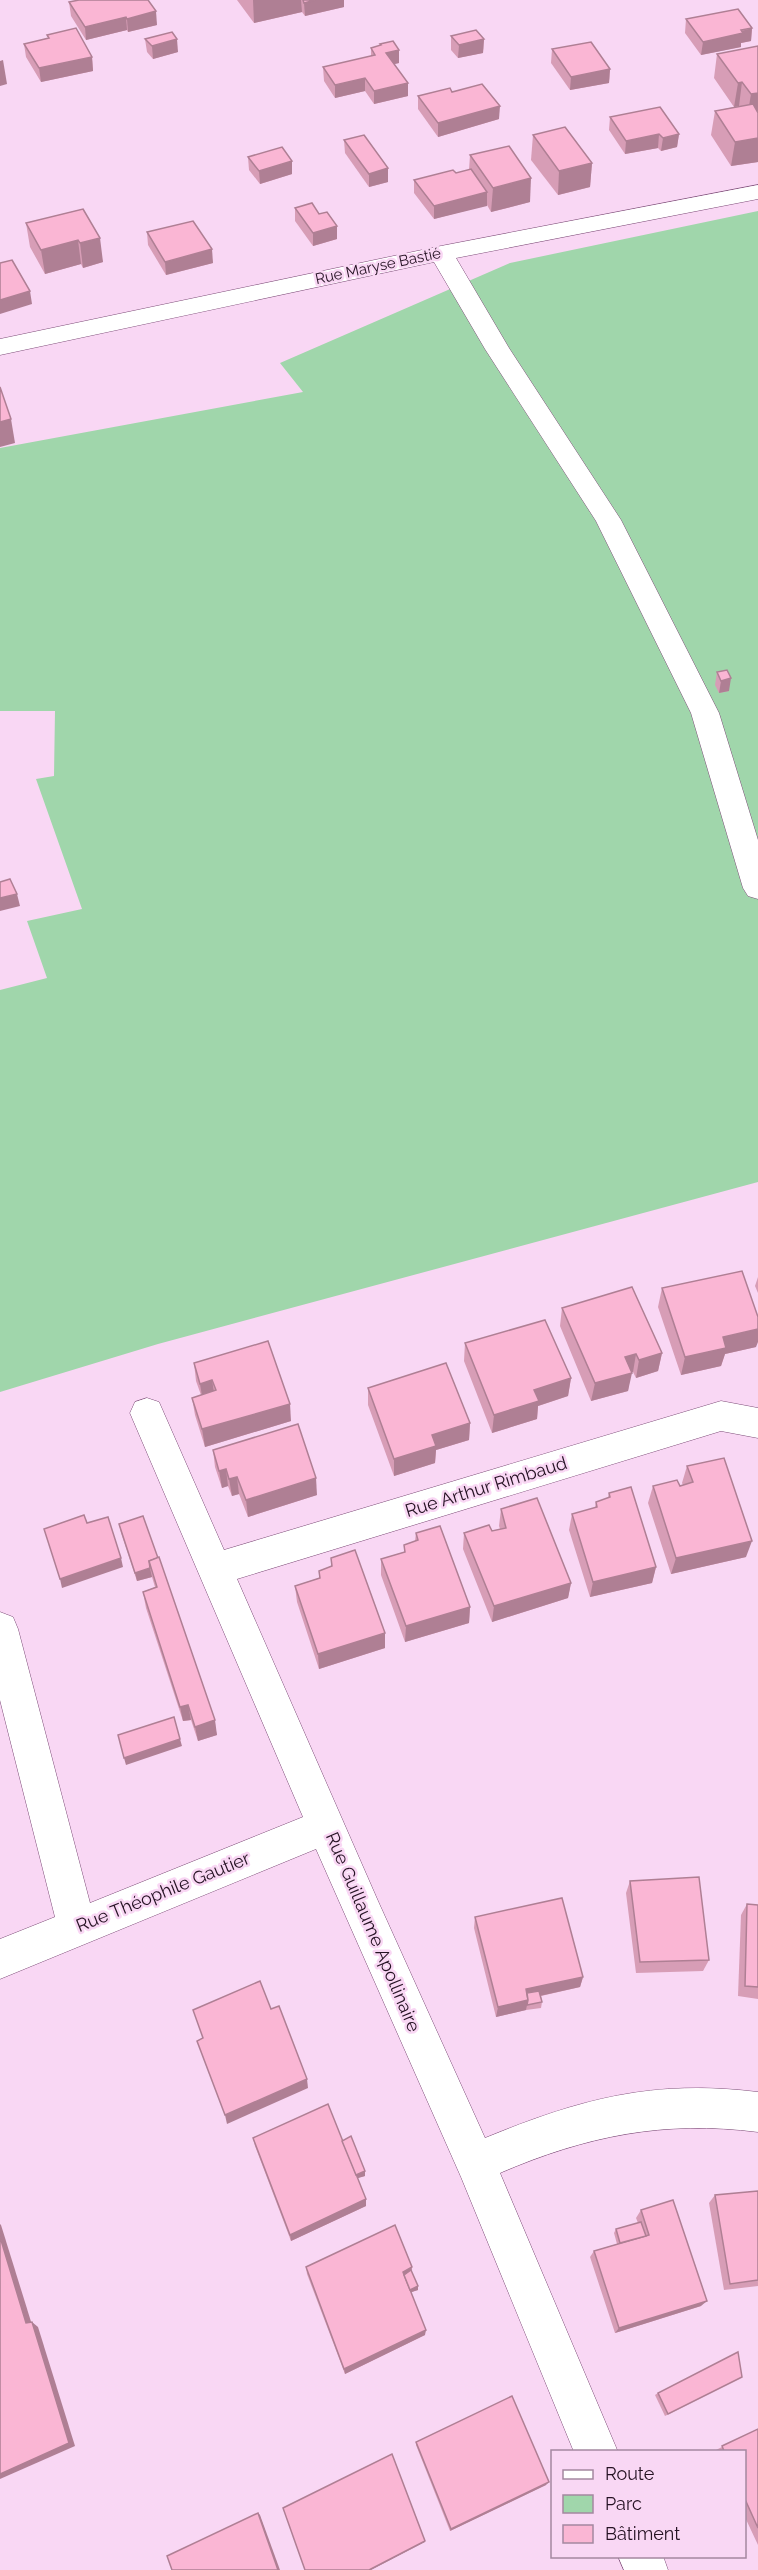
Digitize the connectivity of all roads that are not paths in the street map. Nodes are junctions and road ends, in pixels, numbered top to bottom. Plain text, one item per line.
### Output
1 (758, 192) edge
2 (441, 253) junction
3 (0, 347) edge
4 (758, 888) edge
5 (147, 1413) dead end
6 (758, 1423) edge
7 (215, 1569) junction
8 (0, 1629) edge
9 (327, 1826) junction
10 (77, 1927) junction
11 (0, 1959) edge
12 (758, 2112) edge
13 (474, 2163) junction
14 (596, 2450) edge

1 - 2 street, Rue Maryse Bastié
2 - 3 street, Rue Maryse Bastié
2 - 4 street
5 - 7 street, Rue Guillaume Apollinaire
6 - 7 street, Rue Arthur Rimbaud
7 - 9 street, Rue Guillaume Apollinaire
8 - 10 street
9 - 10 street, Rue Théophile Gautier
9 - 13 street, Rue Guillaume Apollinaire
10 - 11 street, Rue Théophile Gautier
12 - 13 street
13 - 14 street, Rue Guillaume Apollinaire

